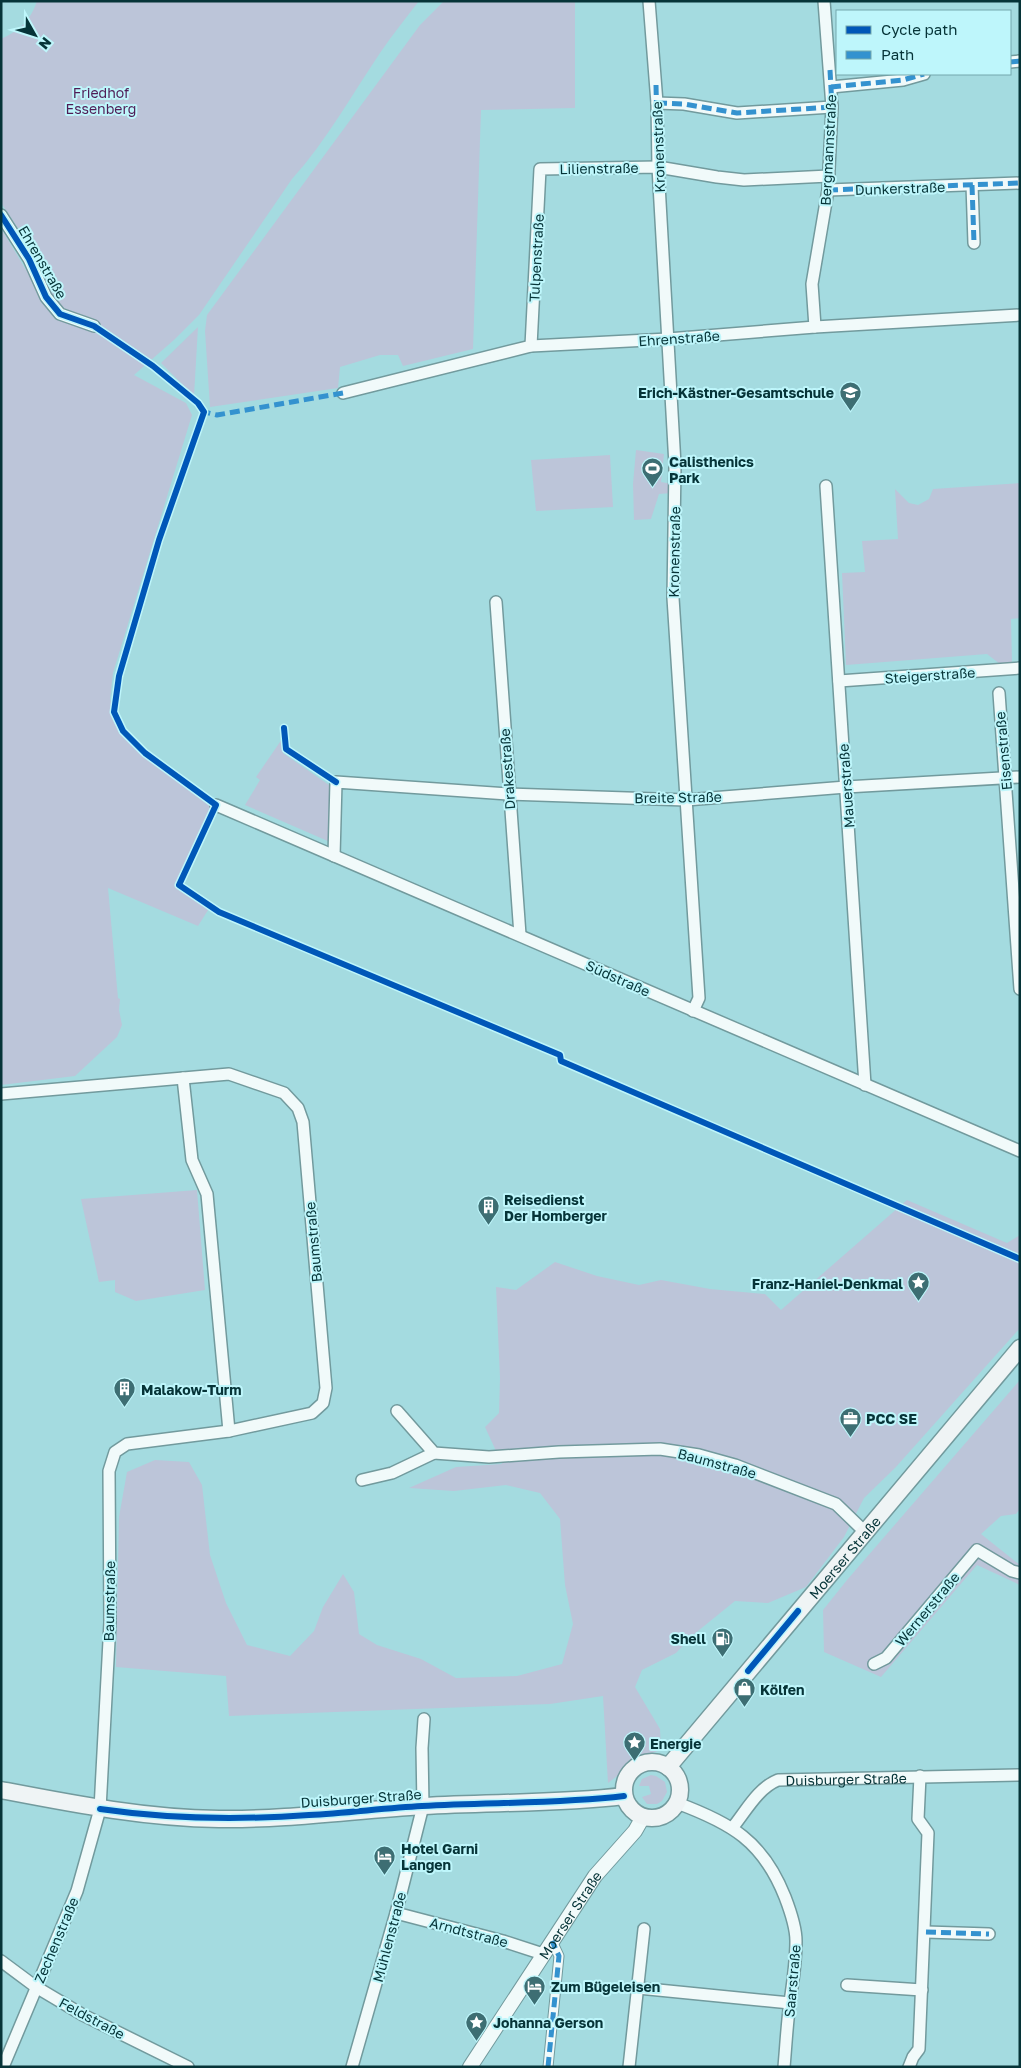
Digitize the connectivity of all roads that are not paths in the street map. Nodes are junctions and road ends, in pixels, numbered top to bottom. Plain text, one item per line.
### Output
1 (649, 1) edge
2 (824, 1) edge
3 (920, 75) edge
4 (831, 87) junction
5 (657, 103) junction
6 (832, 107) junction
7 (658, 167) junction
8 (540, 169) joint
9 (829, 176) junction
10 (1020, 183) edge
11 (972, 186) junction
12 (828, 190) junction
13 (1, 215) edge
14 (974, 243) dead end
15 (1020, 315) edge
16 (94, 326) dead end
17 (815, 327) junction
18 (668, 339) junction
19 (532, 346) junction
20 (343, 393) dead end
21 (826, 486) dead end
22 (496, 602) dead end
23 (1020, 668) edge
24 (839, 681) junction
25 (999, 693) dead end
26 (1020, 777) edge
27 (1006, 778) junction
28 (846, 787) junction
29 (508, 794) junction
30 (686, 800) junction
31 (216, 804) dead end
32 (334, 856) junction
33 (520, 935) junction
34 (1020, 989) edge
35 (693, 1010) junction
36 (183, 1078) junction
37 (865, 1085) junction
38 (1, 1094) edge
39 (1020, 1151) edge
40 (1020, 1348) edge
41 (397, 1411) dead end
42 (229, 1430) junction
43 (434, 1454) junction
44 (362, 1480) dead end
45 (865, 1532) junction
46 (1020, 1573) edge
47 (874, 1664) dead end
48 (424, 1719) dead end
49 (668, 1767) junction
50 (1020, 1775) edge
51 (920, 1776) junction
52 (1, 1790) edge
53 (624, 1796) junction
54 (677, 1803) junction
55 (423, 1806) junction
56 (100, 1809) junction
57 (643, 1817) junction
58 (733, 1828) junction
59 (396, 1913) junction
60 (644, 1929) dead end
61 (926, 1932) junction
62 (989, 1934) dead end
63 (552, 1941) junction
64 (543, 1954) junction
65 (1, 1961) edge
66 (847, 1985) dead end
67 (36, 1987) junction
68 (638, 1988) junction
69 (922, 1990) junction
70 (790, 2003) junction
71 (3, 2067) edge
72 (188, 2067) edge
73 (352, 2067) edge
74 (470, 2067) edge
75 (548, 2067) edge
76 (629, 2067) edge
77 (784, 2067) edge
78 (910, 2067) edge

1 - 5 street, Kronenstraße
2 - 4 street, Bergmannstraße
3 - 4 street
4 - 6 street, Bergmannstraße
5 - 6 street
5 - 7 street, Kronenstraße
6 - 9 street, Bergmannstraße
7 - 8 street, Lilienstraße
7 - 9 street
7 - 18 street, Kronenstraße
8 - 19 street, Tulpenstraße
9 - 12 street, Bergmannstraße
10 - 11 street, Dunkerstraße
11 - 12 street, Dunkerstraße
11 - 14 street
12 - 17 street, Bergmannstraße
13 - 16 street, Ehrenstraße
15 - 17 street, Ehrenstraße
17 - 18 street, Ehrenstraße
18 - 19 street, Ehrenstraße
18 - 30 street, Kronenstraße
19 - 20 street, Ehrenstraße
21 - 24 street, Mauerstraße
22 - 29 street, Drakestraße
23 - 24 street, Steigerstraße
24 - 28 street, Mauerstraße
25 - 27 street, Eisenstraße
26 - 27 street, Breite Straße
27 - 28 street, Breite Straße
27 - 34 street, Eisenstraße
28 - 30 street, Breite Straße
28 - 37 street, Mauerstraße
29 - 30 street, Breite Straße
29 - 32 street, Breite Straße
29 - 33 street, Drakestraße
30 - 35 street, Kronenstraße
31 - 32 street, Südstraße
32 - 33 street, Südstraße
33 - 35 street, Südstraße
35 - 37 street, Südstraße
36 - 38 street, Baumstraße
36 - 42 street
36 - 42 street, Baumstraße
37 - 39 street, Südstraße
40 - 45 main road, Moerser Straße
41 - 43 street
42 - 56 street, Baumstraße
43 - 44 street, Baumstraße
43 - 45 street, Baumstraße
45 - 49 main road, Moerser Straße
46 - 47 street, Wernerstraße
48 - 55 street, Mühlenstraße
49 - 53 main road
49 - 54 main road
50 - 51 street, Duisburger Straße
51 - 58 street, Duisburger Straße
51 - 61 street, Duisburger Straße
52 - 56 main road, Duisburger Straße
53 - 55 main road, Duisburger Straße
53 - 57 main road
54 - 57 main road
54 - 58 street, Saarstraße
55 - 56 main road, Duisburger Straße
55 - 59 street, Mühlenstraße
56 - 67 street, Zechenstraße
57 - 63 street, Moerser Straße
58 - 70 street, Saarstraße
59 - 64 street, Arndtstraße
59 - 73 street, Mühlenstraße
60 - 68 street
61 - 62 street
61 - 69 street, Duisburger Straße
63 - 64 street, Moerser Straße
63 - 75 street
64 - 74 street, Moerser Straße
65 - 67 street, Feldstraße
66 - 69 street
67 - 71 street, Zechenstraße
67 - 72 street, Feldstraße
68 - 70 street
68 - 76 street
69 - 78 street, Duisburger Straße
70 - 77 street, Saarstraße

